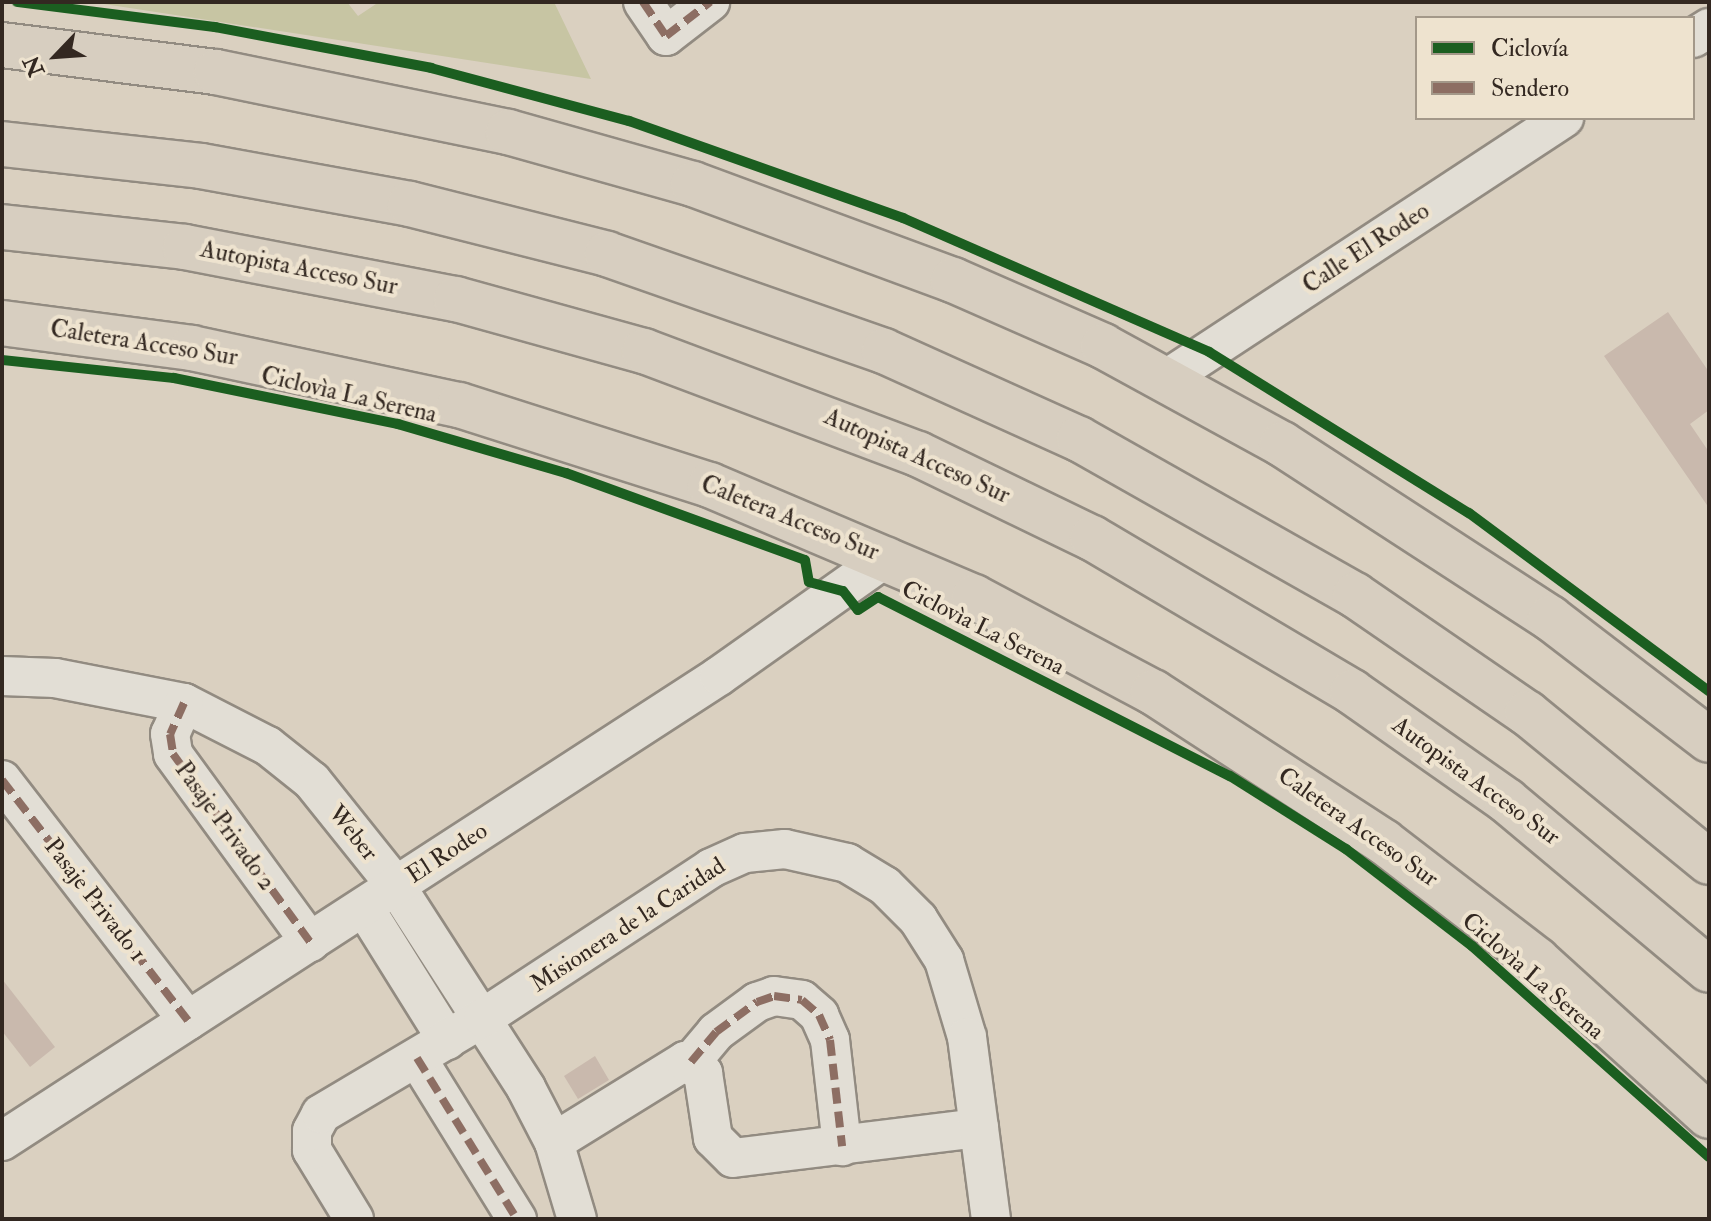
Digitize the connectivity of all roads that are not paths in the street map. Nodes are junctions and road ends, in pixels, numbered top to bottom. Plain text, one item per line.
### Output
1 (643, 2) edge
2 (710, 2) edge
3 (2, 45) edge
4 (1561, 120) edge
5 (2, 144) edge
6 (2, 227) edge
7 (2, 323) edge
8 (1168, 378) junction
9 (887, 557) junction
10 (2, 676) edge
11 (184, 703) junction
12 (1709, 740) edge
13 (2, 780) edge
14 (1709, 862) edge
15 (396, 886) junction
16 (364, 907) junction
17 (310, 942) junction
18 (1709, 970) edge
19 (483, 1018) junction
20 (188, 1021) junction
21 (432, 1049) junction
22 (691, 1062) junction
23 (1709, 1116) edge
24 (979, 1128) junction
25 (7, 1129) edge
26 (554, 1142) junction
27 (842, 1146) junction
28 (354, 1219) edge
29 (517, 1219) edge
30 (577, 1219) edge
31 (991, 1219) edge

1 - 2 street
3 - 8 main road
4 - 8 street, Calle El Rodeo
5 - 14 main road
6 - 18 main road, Autopista Acceso Sur
7 - 9 main road, Caletera Acceso Sur
8 - 12 main road
9 - 15 street, El Rodeo
9 - 23 main road, Caletera Acceso Sur
10 - 11 street, Weber
11 - 15 street, Weber
11 - 17 street, Pasaje Privado 2
13 - 20 street, Pasaje Privado 1
15 - 16 street, El Rodeo
15 - 19 street, Weber
16 - 17 street, El Rodeo
16 - 21 street
17 - 20 street, El Rodeo
19 - 21 street, Misionera de la Caridad
19 - 24 street, Misionera de la Caridad
19 - 26 street, Weber
20 - 25 street, El Rodeo
21 - 28 street, Misionera de la Caridad
21 - 29 street
22 - 26 street
22 - 27 street
22 - 27 street
24 - 27 street
24 - 31 street, Misionera de la Caridad
26 - 30 street, Weber

